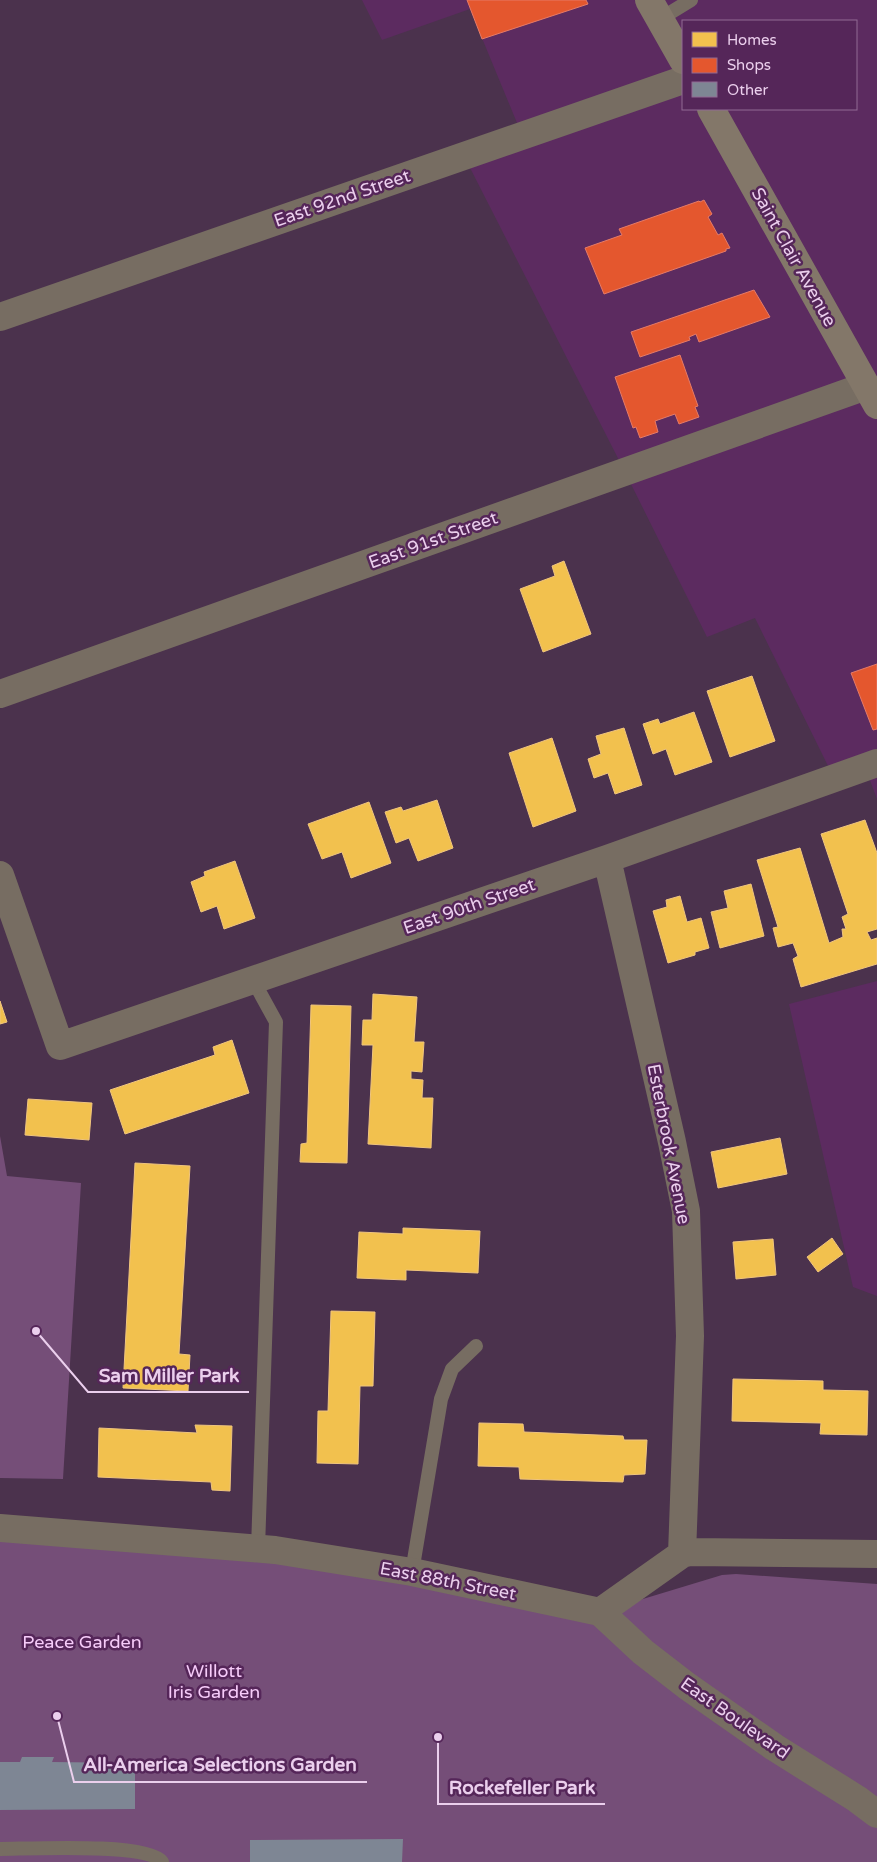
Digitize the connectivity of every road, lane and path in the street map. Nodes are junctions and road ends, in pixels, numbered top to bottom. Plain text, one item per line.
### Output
1 (691, 0) edge
2 (655, 10) edge
3 (682, 58) edge
4 (682, 80) edge
5 (712, 110) edge
6 (0, 316) edge
7 (872, 396) edge
8 (0, 694) edge
9 (877, 763) edge
10 (607, 859) junction
11 (0, 875) edge
12 (253, 980) junction
13 (476, 1346) dead end
14 (0, 1528) edge
15 (258, 1548) junction
16 (682, 1554) junction
17 (877, 1554) edge
18 (412, 1572) junction
19 (600, 1612) junction
20 (877, 1814) edge
21 (0, 1849) edge
22 (44, 1855) edge
23 (162, 1862) edge

1 - 2 lane
2 - 3 main road
4 - 6 street, East 92nd Street
5 - 7 main road, Saint Clair Avenue
7 - 8 street, East 91st Street
9 - 10 street, East 90th Street
10 - 12 street, East 90th Street
10 - 16 street, Esterbrook Avenue
11 - 12 street, East 90th Street
12 - 15 lane
13 - 18 lane
14 - 15 street, East 88th Street
15 - 18 street, East 88th Street
16 - 17 street
16 - 19 street
18 - 19 street, East 88th Street
19 - 20 street, East Boulevard
21 - 22 lane
22 - 23 lane

